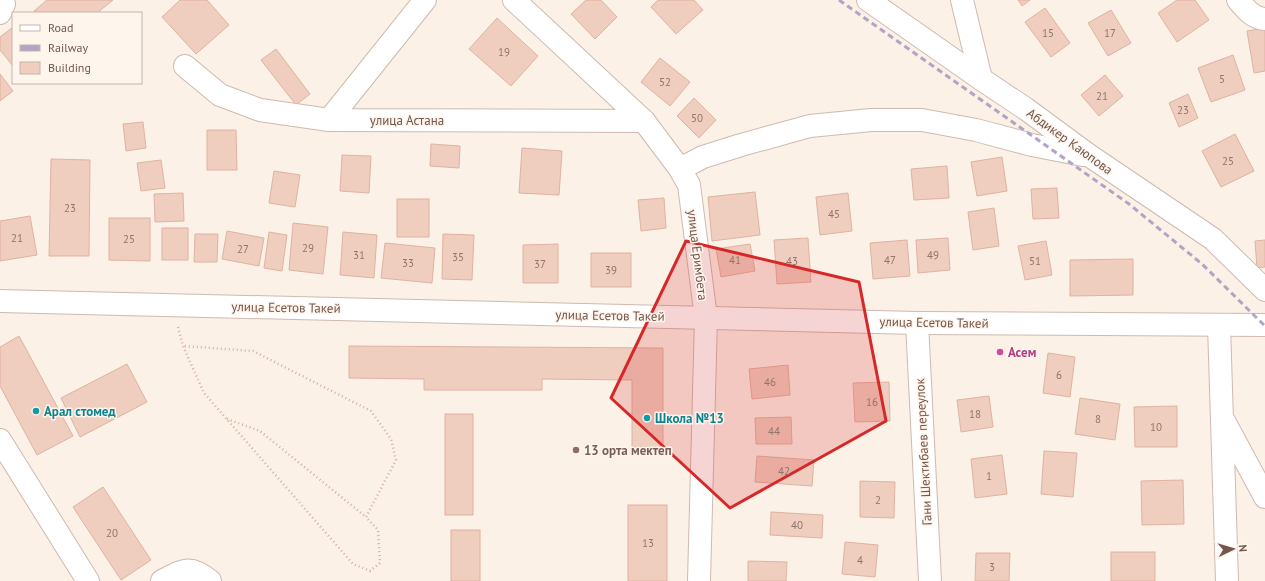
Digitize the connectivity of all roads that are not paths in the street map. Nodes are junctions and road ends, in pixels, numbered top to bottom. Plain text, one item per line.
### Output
1 (2, 0) edge
2 (425, 0) edge
3 (514, 0) edge
4 (868, 0) edge
5 (962, 0) edge
6 (1238, 0) edge
7 (0, 13) edge
8 (1265, 19) edge
9 (185, 66) dead end
10 (981, 79) junction
11 (328, 120) junction
12 (644, 121) junction
13 (1090, 156) junction
14 (680, 169) junction
15 (1265, 290) edge
16 (0, 301) edge
17 (706, 318) junction
18 (916, 323) junction
19 (1219, 325) junction
20 (1265, 325) edge
21 (1222, 416) junction
22 (0, 440) edge
23 (1265, 497) edge
24 (88, 581) edge
25 (162, 581) edge
26 (210, 581) edge
27 (699, 581) edge
28 (930, 581) edge
29 (1227, 581) edge

1 - 7 street
2 - 11 street
3 - 12 street, улица Еримбета
4 - 10 street, Абдикер Каюпова
5 - 10 street
6 - 8 street
9 - 11 street, улица Астана
10 - 13 street, Абдикер Каюпова
11 - 12 street, улица Астана
12 - 14 street, улица Еримбета
13 - 14 street
13 - 15 street, Абдикер Каюпова
14 - 17 street, улица Еримбета
16 - 17 street, улица Есетов Такей
17 - 18 street, улица Есетов Такей
17 - 27 street, улица Еримбета
18 - 19 street, улица Есетов Такей
18 - 28 street, Гани Шектибаев переулок
19 - 20 street, улица Есетов Такей
19 - 21 street
21 - 23 street
21 - 29 street
22 - 24 street
25 - 26 street

